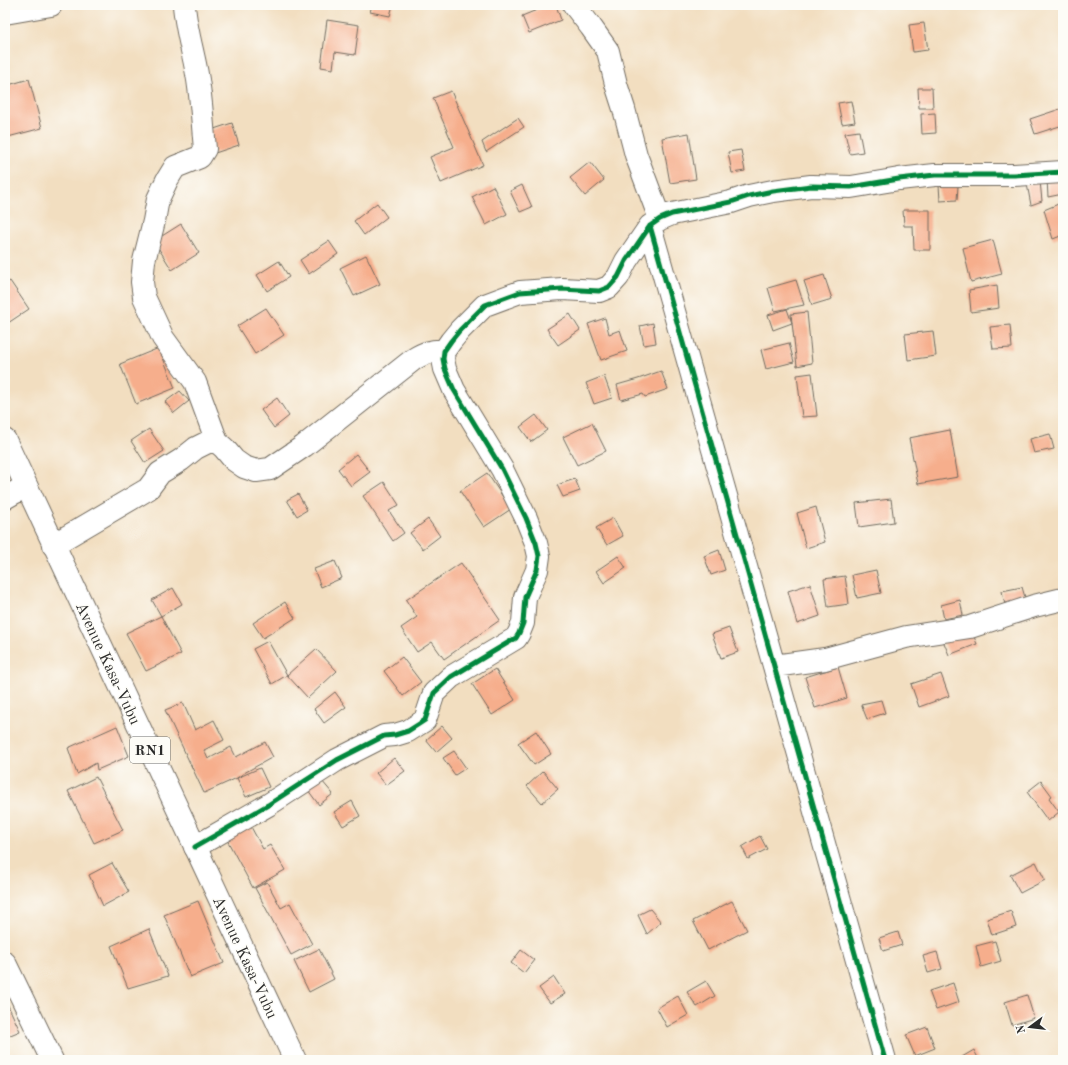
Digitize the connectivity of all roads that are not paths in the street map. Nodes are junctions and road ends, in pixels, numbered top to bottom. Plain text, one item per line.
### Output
1 (51, 5) edge
2 (184, 5) edge
3 (574, 5) edge
4 (5, 13) edge
5 (1063, 172) edge
6 (655, 223) junction
7 (444, 352) junction
8 (5, 440) edge
9 (217, 442) junction
10 (26, 486) junction
11 (5, 498) edge
12 (53, 545) junction
13 (1063, 598) edge
14 (774, 666) junction
15 (195, 847) junction
16 (5, 963) edge
17 (52, 1060) edge
18 (295, 1060) edge
19 (885, 1060) edge

1 - 4 main road
2 - 9 main road
3 - 6 main road
5 - 6 main road
6 - 7 main road
6 - 14 main road
7 - 9 main road
7 - 15 main road
8 - 10 main road, Avenue Kasa-Vubu / RN1
9 - 12 main road
10 - 11 main road
10 - 12 main road, Avenue Kasa-Vubu / RN1
12 - 15 main road, Avenue Kasa-Vubu / RN1
13 - 14 main road
14 - 19 main road
15 - 18 main road, Avenue Kasa-Vubu / RN1
16 - 17 main road

